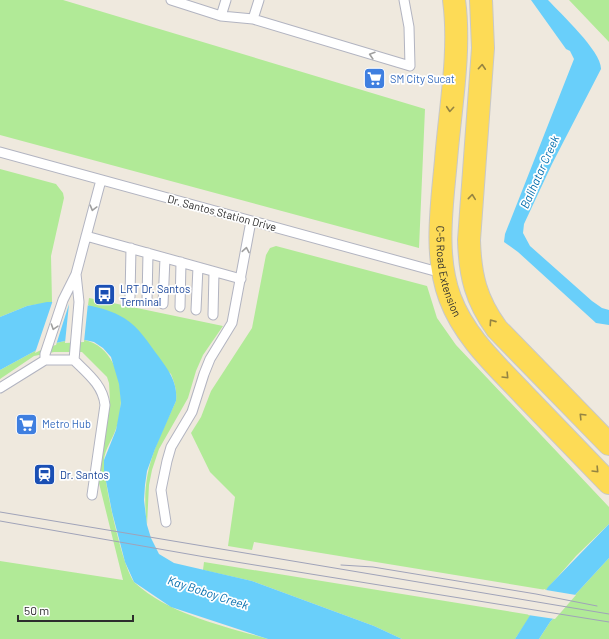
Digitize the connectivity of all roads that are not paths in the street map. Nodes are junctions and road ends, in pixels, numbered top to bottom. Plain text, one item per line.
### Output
1 (170, 0) edge
2 (226, 0) edge
3 (259, 0) edge
4 (404, 0) edge
5 (454, 0) edge
6 (481, 0) edge
7 (221, 16) junction
8 (253, 19) junction
9 (0, 152) edge
10 (101, 180) junction
11 (252, 221) junction
12 (86, 236) junction
13 (131, 248) junction
14 (148, 253) junction
15 (165, 258) junction
16 (181, 262) junction
17 (198, 267) junction
18 (214, 272) junction
19 (444, 273) junction
20 (76, 274) junction
21 (241, 279) junction
22 (130, 297) dead end
23 (147, 300) dead end
24 (163, 304) dead end
25 (180, 307) dead end
26 (196, 310) dead end
27 (213, 315) dead end
28 (74, 356) junction
29 (45, 357) junction
30 (0, 388) edge
31 (609, 444) edge
32 (609, 484) edge
33 (92, 495) dead end
34 (166, 522) dead end

1 - 7 lane
2 - 7 lane
3 - 8 lane
4 -> 8 lane
5 -> 19 main road, C-5 Road Extension
31 -> 6 main road, C-5 Road Extension
7 - 8 lane
9 - 10 lane, Dr. Santos Station Drive
10 - 11 lane, Dr. Santos Station Drive
10 -> 12 lane
11 - 19 lane, Dr. Santos Station Drive
21 -> 11 lane
12 - 13 lane
12 - 20 lane
13 - 14 lane
13 - 22 lane
14 - 15 lane
14 - 23 lane
15 - 16 lane
15 - 24 lane
16 - 17 lane
16 - 25 lane
17 - 18 lane
17 - 26 lane
18 - 21 lane
18 - 27 lane
19 -> 32 main road, C-5 Road Extension
20 - 28 lane
20 -> 29 lane
21 - 34 lane
28 - 29 lane
28 - 33 lane
29 - 30 lane

